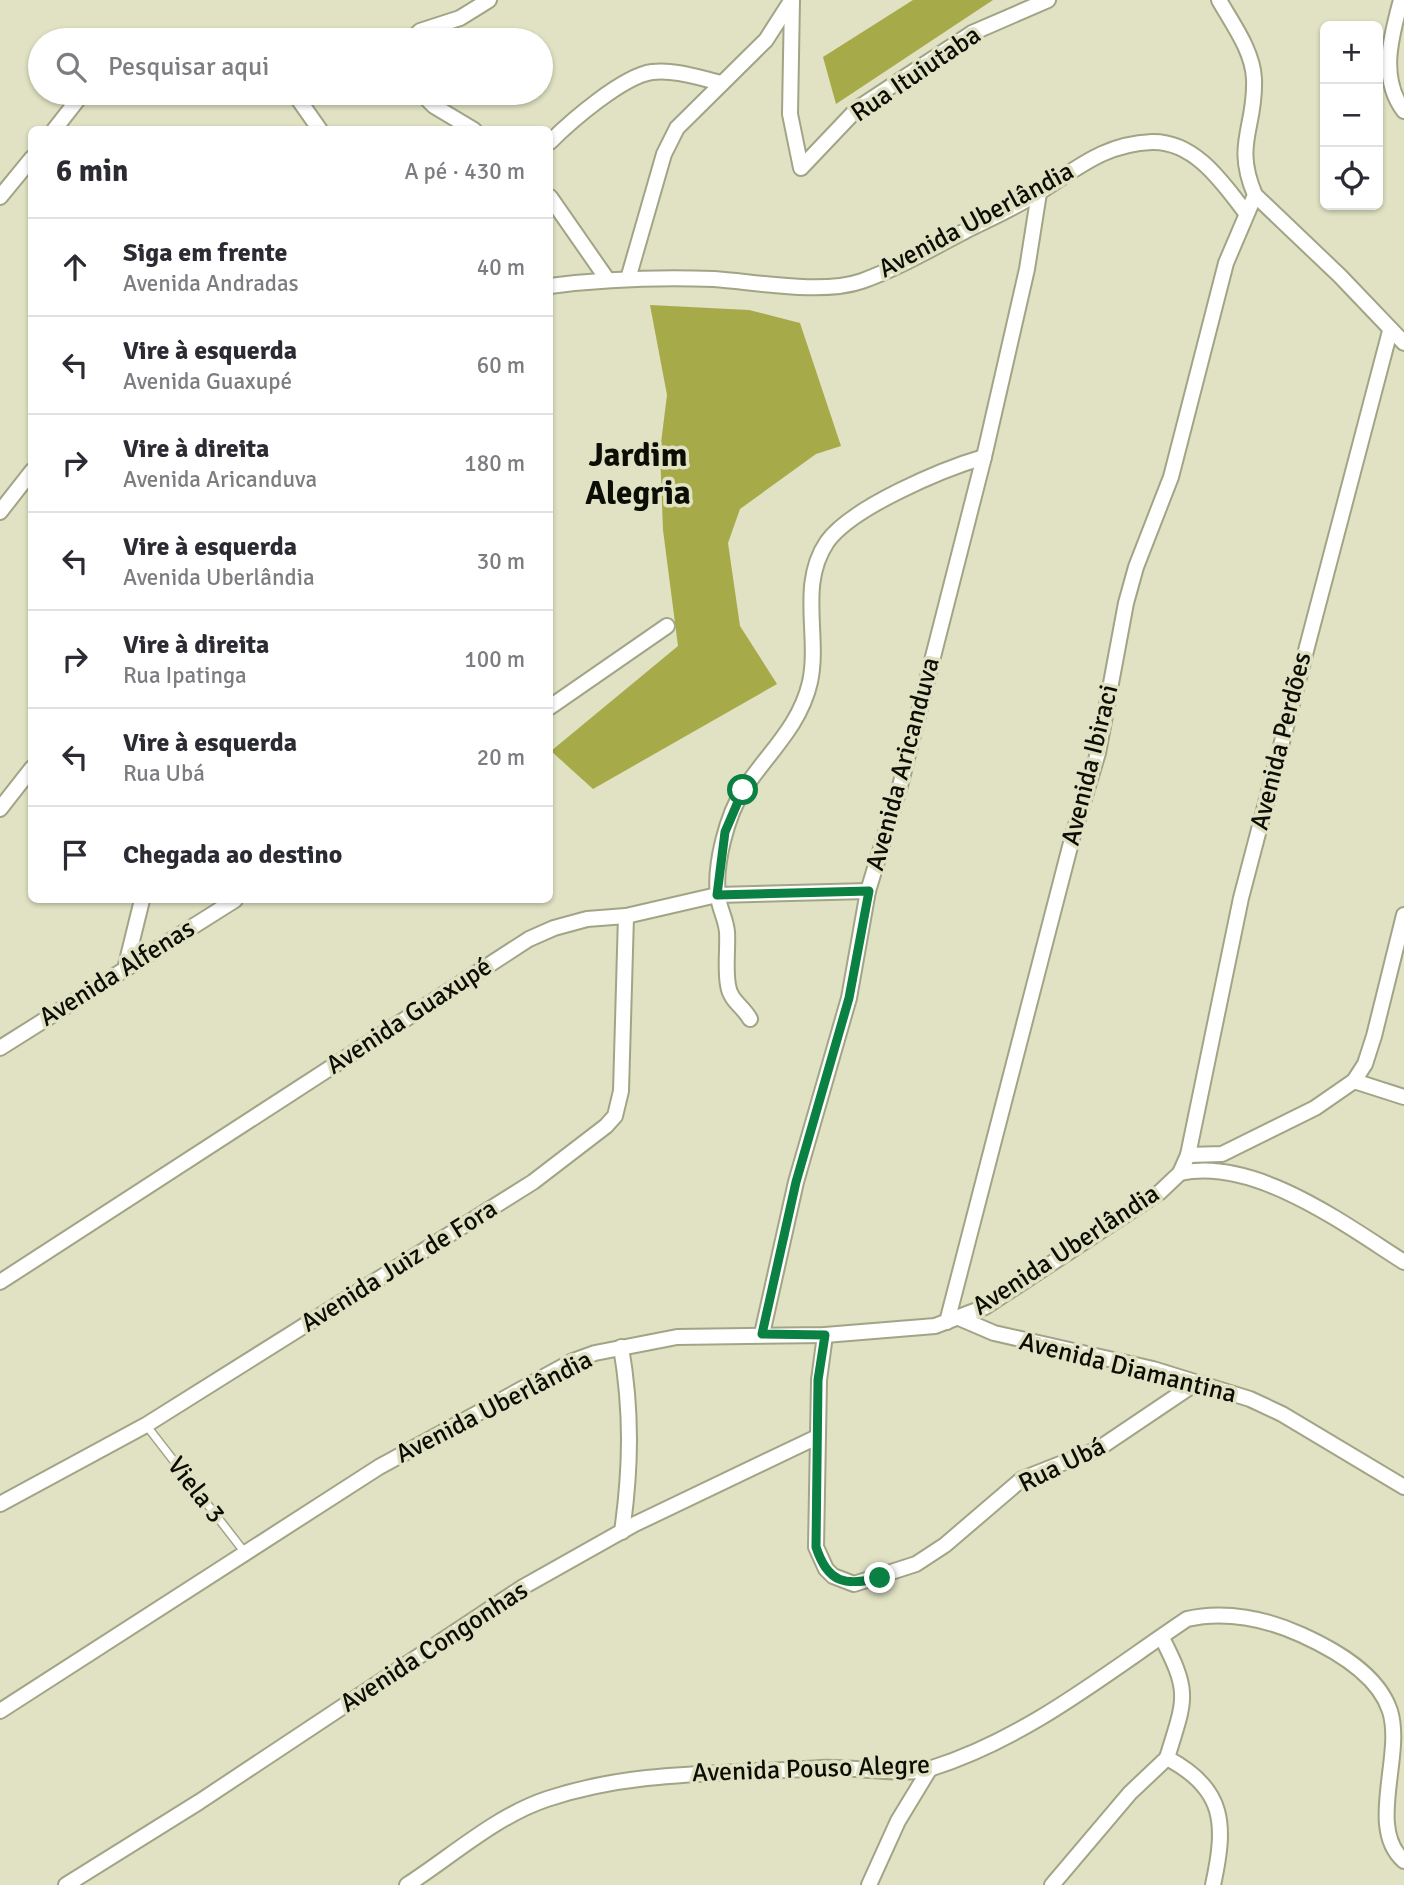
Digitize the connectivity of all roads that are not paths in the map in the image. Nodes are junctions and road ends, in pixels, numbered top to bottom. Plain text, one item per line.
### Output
1 (489, 0) edge
2 (791, 0) edge
3 (1048, 0) edge
4 (1219, 0) edge
5 (1401, 0) edge
6 (429, 28) edge
7 (722, 83) junction
8 (74, 105) edge
9 (302, 105) edge
10 (433, 105) edge
11 (1404, 111) edge
12 (57, 126) edge
13 (317, 126) edge
14 (467, 126) edge
15 (553, 140) edge
16 (28, 163) edge
17 (1039, 193) junction
18 (1255, 195) junction
19 (0, 197) edge
20 (553, 201) edge
21 (1246, 213) junction
22 (607, 279) junction
23 (628, 279) junction
24 (553, 286) edge
25 (1390, 331) junction
26 (1404, 343) edge
27 (984, 457) junction
28 (28, 476) edge
29 (0, 512) edge
30 (667, 626) dead end
31 (553, 705) edge
32 (28, 773) edge
33 (0, 809) edge
34 (869, 891) junction
35 (717, 895) junction
36 (141, 903) edge
37 (230, 903) edge
38 (1404, 915) edge
39 (626, 916) junction
40 (126, 965) junction
41 (750, 1020) dead end
42 (0, 1048) edge
43 (1354, 1081) junction
44 (1404, 1097) edge
45 (1188, 1155) junction
46 (1180, 1173) junction
47 (1404, 1262) edge
48 (0, 1282) edge
49 (953, 1320) junction
50 (762, 1334) junction
51 (825, 1335) junction
52 (621, 1347) junction
53 (1196, 1382) junction
54 (146, 1425) junction
55 (817, 1437) junction
56 (1404, 1487) edge
57 (0, 1504) edge
58 (622, 1532) junction
59 (246, 1554) junction
60 (1162, 1638) junction
61 (0, 1711) edge
62 (1167, 1758) junction
63 (929, 1770) junction
64 (1404, 1861) edge
65 (66, 1885) edge
66 (407, 1885) edge
67 (869, 1885) edge
68 (1052, 1885) edge
69 (1213, 1885) edge

1 - 6 street
2 - 3 street, Rua Ituiutaba
2 - 7 street
4 - 18 street
5 - 11 street
7 - 15 street
7 - 23 street
8 - 12 street
9 - 13 street
10 - 14 street
16 - 19 street
17 - 21 street, Avenida Uberlândia
17 - 23 street, Avenida Uberlândia
17 - 27 street, Avenida Aricanduva
18 - 21 street, Avenida Ibiraci
18 - 25 street
20 - 22 street
21 - 49 street, Avenida Ibiraci
22 - 23 street, Avenida Uberlândia
22 - 24 street, Avenida Uberlândia
25 - 26 street
25 - 45 street, Avenida Perdões
27 - 34 street, Avenida Aricanduva
27 - 35 street
28 - 29 street
30 - 31 street
32 - 33 street
34 - 35 street, Avenida Guaxupé
34 - 50 street, Avenida Aricanduva
35 - 39 street, Avenida Guaxupé
35 - 41 street
36 - 40 street
37 - 40 street, Avenida Alfenas
38 - 43 street
39 - 48 street, Avenida Guaxupé
39 - 54 street, Avenida Juiz de Fora
40 - 42 street, Avenida Alfenas
43 - 44 street
43 - 45 street
45 - 46 street, Avenida Uberlândia
46 - 47 street
46 - 49 street, Avenida Uberlândia
49 - 51 street, Avenida Uberlândia
49 - 53 street, Avenida Diamantina
50 - 51 street, Avenida Uberlândia
50 - 52 street, Avenida Uberlândia
51 - 55 street
52 - 58 street
52 - 59 street, Avenida Uberlândia
53 - 55 street, Rua Ubá
53 - 56 street, Avenida Diamantina
54 - 57 street, Avenida Juiz de Fora
54 - 59 lane, Viela 3
55 - 58 street, Avenida Congonhas
58 - 65 street, Avenida Congonhas
59 - 61 street, Avenida Uberlândia
60 - 62 street
60 - 63 street, Avenida Pouso Alegre
60 - 64 street, Avenida Pouso Alegre
62 - 68 street
62 - 69 street
63 - 66 street, Avenida Pouso Alegre
63 - 67 street

